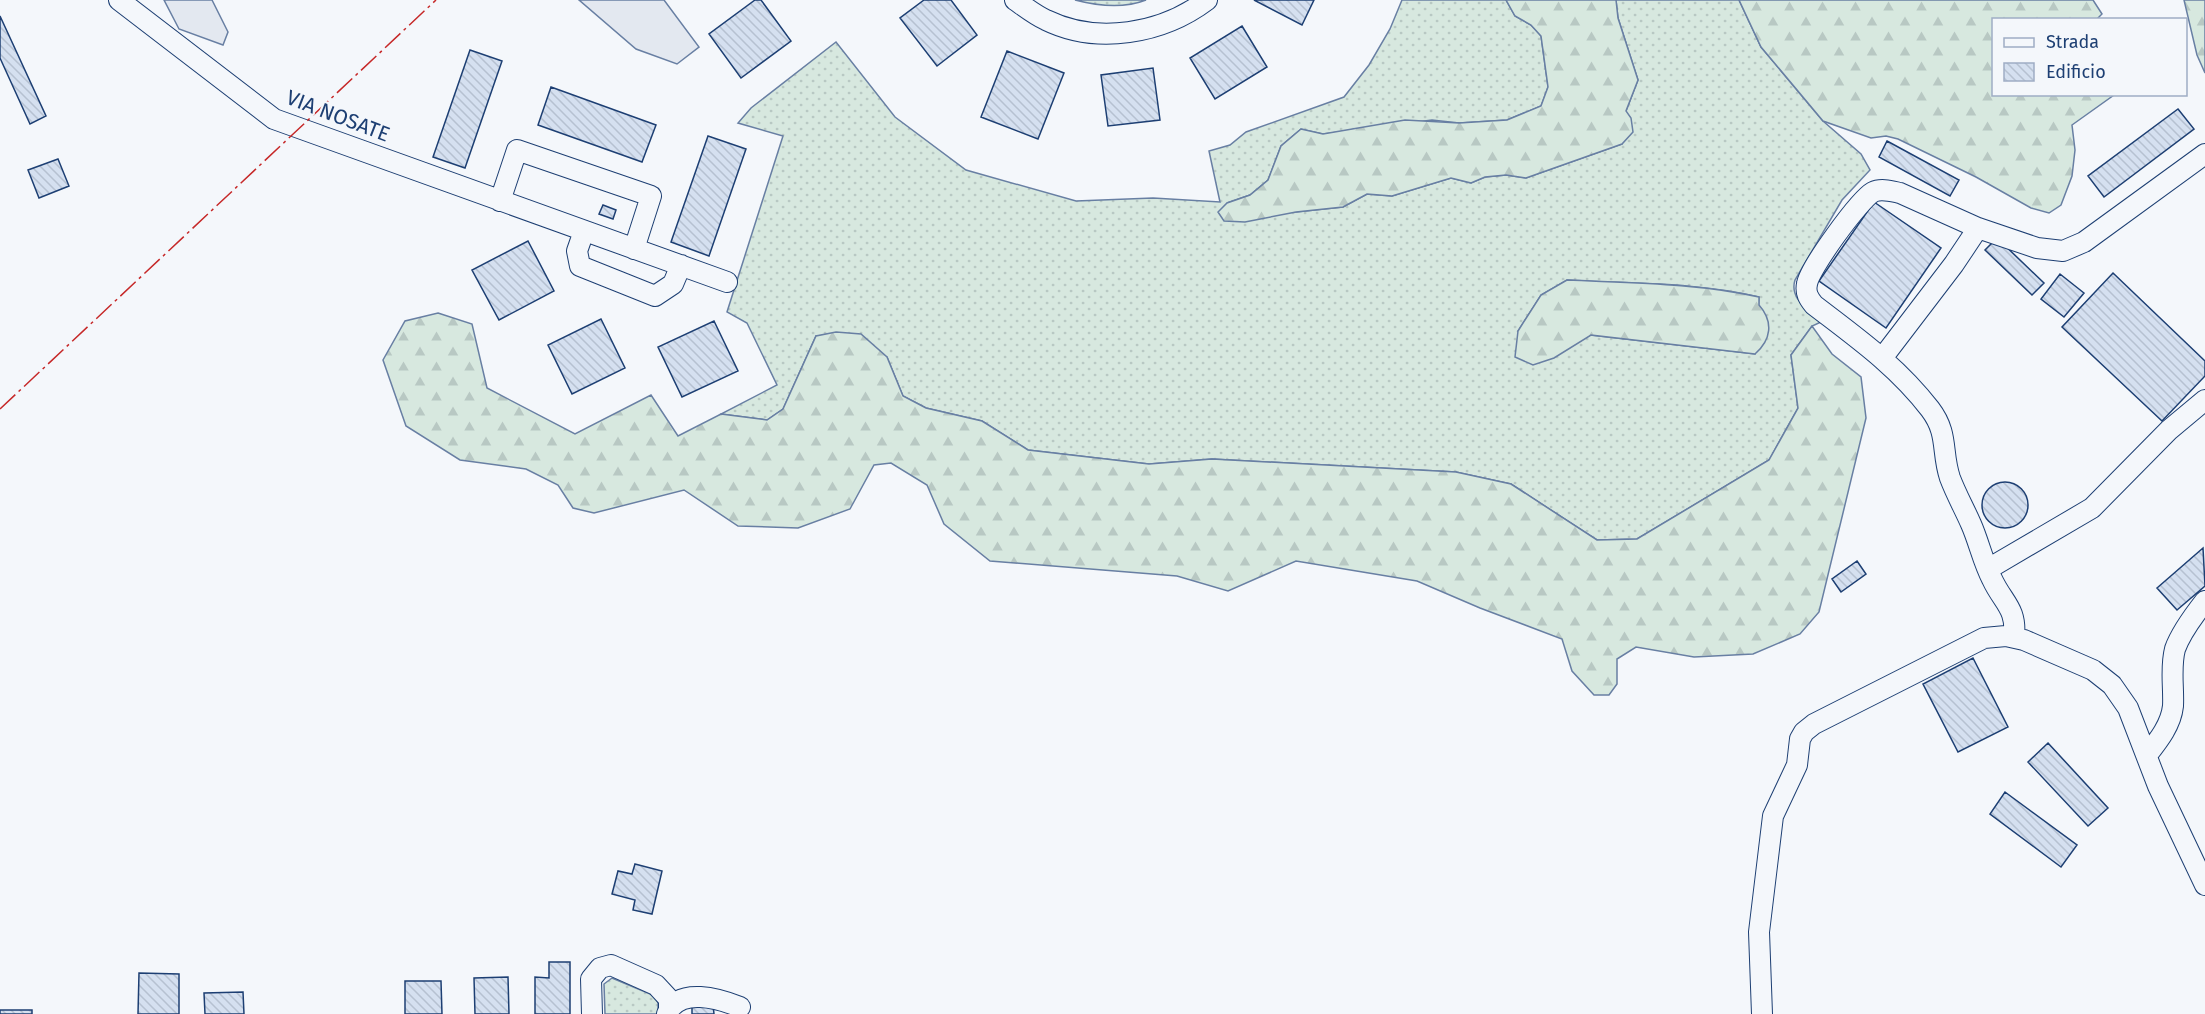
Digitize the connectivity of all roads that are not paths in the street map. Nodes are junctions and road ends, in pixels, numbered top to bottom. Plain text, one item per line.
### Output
1 (119, 0) edge
2 (1015, 0) edge
3 (1207, 0) edge
4 (2205, 154) edge
5 (500, 201) junction
6 (1978, 228) junction
7 (584, 231) junction
8 (634, 249) junction
9 (681, 265) junction
10 (727, 282) dead end
11 (1883, 357) junction
12 (2205, 400) edge
13 (1988, 569) junction
14 (2205, 601) edge
15 (2014, 637) junction
16 (2146, 755) junction
17 (2205, 885) edge
18 (740, 1006) dead end
19 (668, 1012) edge
20 (592, 1014) edge
21 (1762, 1014) edge

1 - 5 street, VIA NOSATE
2 - 3 street
4 - 6 street
5 - 7 street, VIA NOSATE
5 - 8 street
6 - 11 street
6 - 11 street
7 - 8 street, VIA NOSATE
7 - 9 street
8 - 9 street, VIA NOSATE
9 - 10 street, VIA NOSATE
11 - 13 street
12 - 13 street
13 - 15 street
14 - 16 street
15 - 16 street
15 - 21 street
16 - 17 street
18 - 19 street
19 - 20 street

